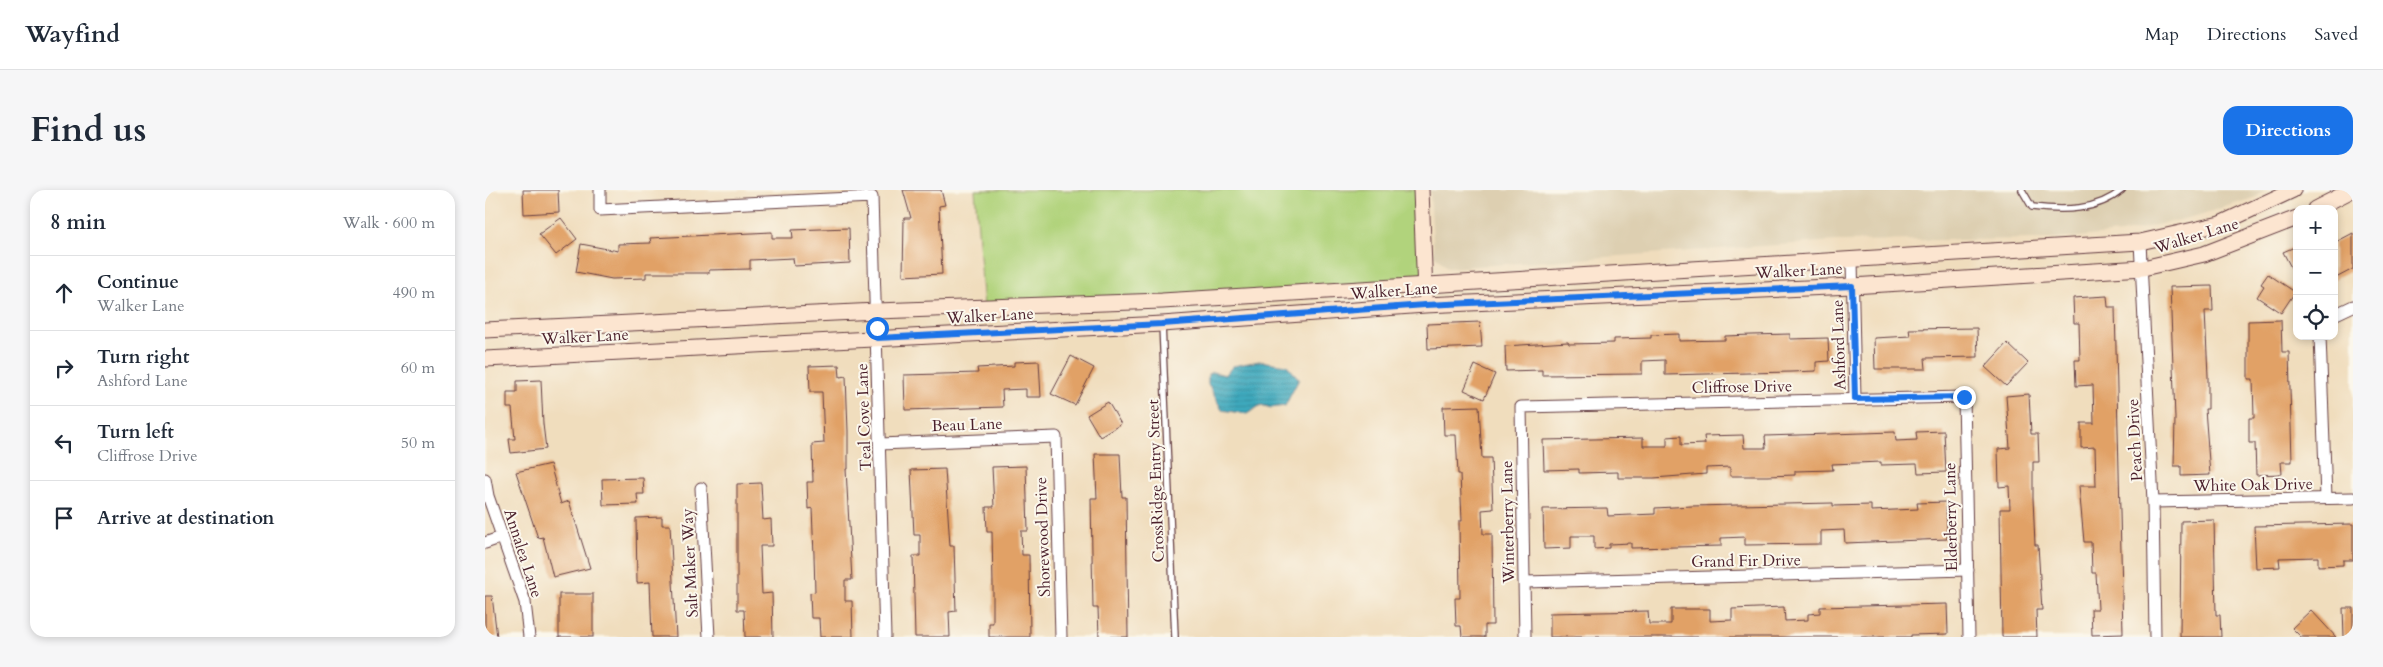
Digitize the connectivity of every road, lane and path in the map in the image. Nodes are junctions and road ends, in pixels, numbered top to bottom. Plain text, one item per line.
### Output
1 (600, 190) edge
2 (1421, 190) edge
3 (2022, 190) edge
4 (2122, 190) edge
5 (2293, 190) edge
6 (2352, 190) edge
7 (2323, 205) edge
8 (2293, 220) edge
9 (2140, 242) junction
10 (1852, 260) junction
11 (2143, 268) junction
12 (1425, 284) junction
13 (1852, 286) junction
14 (1162, 301) junction
15 (1425, 305) junction
16 (2353, 306) edge
17 (2338, 314) edge
18 (877, 324) junction
19 (1162, 324) junction
20 (598, 325) junction
21 (485, 330) edge
22 (485, 339) edge
23 (2319, 340) edge
24 (485, 359) edge
25 (1964, 397) joint
26 (1855, 399) junction
27 (1521, 407) joint
28 (1055, 437) joint
29 (880, 444) junction
30 (485, 479) edge
31 (701, 488) dead end
32 (2326, 498) junction
33 (2353, 498) edge
34 (2153, 502) junction
35 (502, 536) junction
36 (485, 543) edge
37 (1968, 570) junction
38 (1525, 582) junction
39 (529, 637) edge
40 (709, 637) edge
41 (885, 637) edge
42 (1061, 637) edge
43 (1175, 637) edge
44 (1525, 637) edge
45 (1969, 637) edge
46 (2155, 637) edge

1 - 18 street, Teal Cove Lane
2 - 12 street
3 - 4 lane
5 - 9 street, Walker Lane
6 - 7 street
8 - 11 street, Walker Lane
9 - 10 street, Walker Lane
9 - 11 street, Peach Drive
10 - 12 street, Walker Lane
10 - 13 street, Ashford Lane
11 - 13 street, Walker Lane
11 - 34 street, Peach Drive
12 - 14 street, Walker Lane
12 - 15 street
13 - 15 street, Walker Lane
13 - 26 street, Ashford Lane
14 - 18 street, Walker Lane
14 - 19 street
15 - 19 street, Walker Lane
16 - 17 street
18 - 19 street, Walker Lane
18 - 20 street, Walker Lane
18 - 24 street, Walker Lane
18 - 29 street, Teal Cove Lane
19 - 43 lane, CrossRidge Entry Street
20 - 21 street, Walker Lane
20 - 22 street
23 - 32 street
25 - 26 street, Cliffrose Drive
25 - 37 street, Elderberry Lane
26 - 27 street, Cliffrose Drive
27 - 38 street, Winterberry Lane
28 - 29 street, Beau Lane
28 - 42 street, Shorewood Drive
29 - 41 street, Teal Cove Lane
30 - 35 street, Annalea Lane
31 - 40 street, Salt Maker Way
32 - 33 street, White Oak Drive
32 - 34 street, White Oak Drive
34 - 46 street, Peach Drive
35 - 36 street
35 - 39 street, Annalea Lane
37 - 38 street, Grand Fir Drive
37 - 45 street, Elderberry Lane
38 - 44 street, Winterberry Lane

